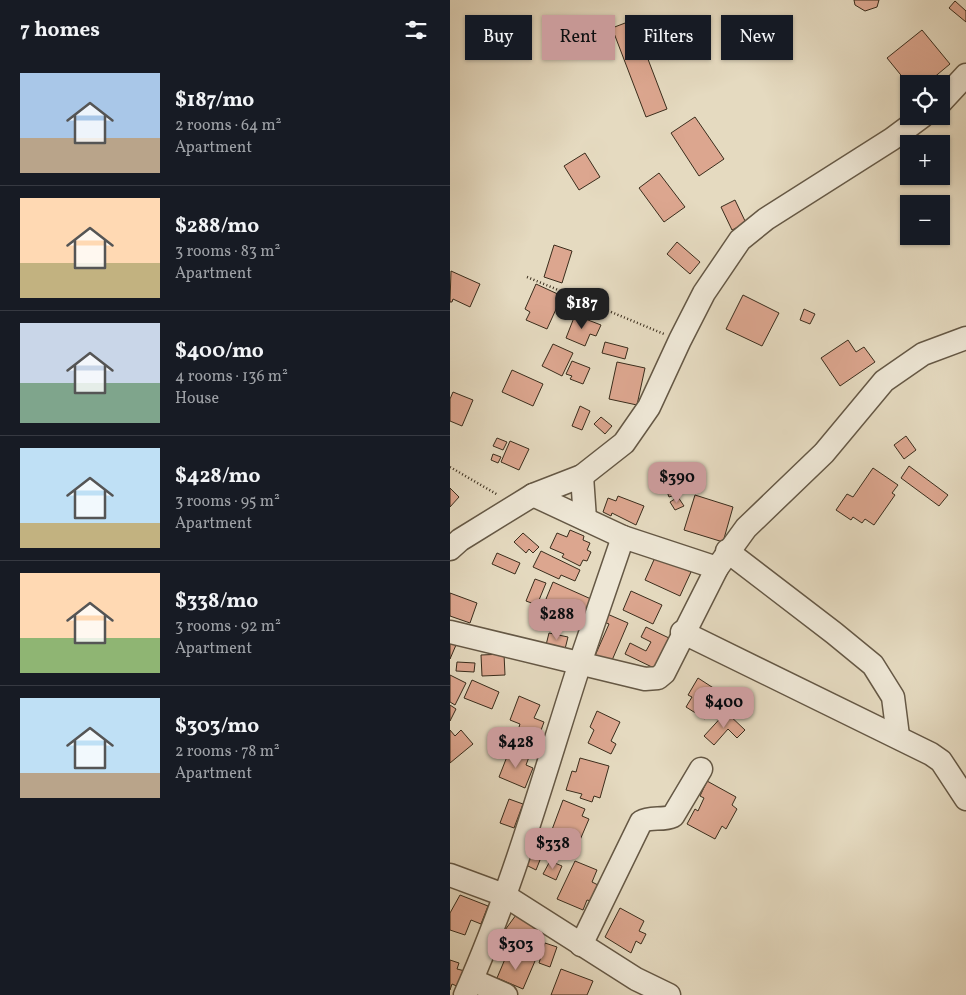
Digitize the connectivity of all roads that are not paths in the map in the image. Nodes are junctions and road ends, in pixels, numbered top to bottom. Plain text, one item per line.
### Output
1 (966, 75) edge
2 (950, 92) edge
3 (911, 125) edge
4 (966, 338) edge
5 (582, 476) junction
6 (525, 500) junction
7 (585, 519) junction
8 (623, 537) junction
9 (450, 549) edge
10 (722, 560) junction
11 (450, 632) edge
12 (682, 632) junction
13 (580, 663) junction
14 (898, 736) junction
15 (701, 769) dead end
16 (966, 799) edge
17 (450, 876) edge
18 (504, 895) junction
19 (581, 944) junction
20 (468, 988) edge
21 (506, 995) edge
22 (669, 995) edge

1 - 2 street
3 - 5 street
4 - 10 street
5 - 6 street
5 - 7 street
6 - 7 street
6 - 9 street
7 - 8 street
8 - 10 street
8 - 13 street
10 - 12 street
10 - 14 street
11 - 13 street
12 - 13 street
12 - 14 street
13 - 18 street
14 - 16 street
15 - 19 street
17 - 18 street
18 - 19 street
18 - 20 street
19 - 22 street
20 - 21 street

